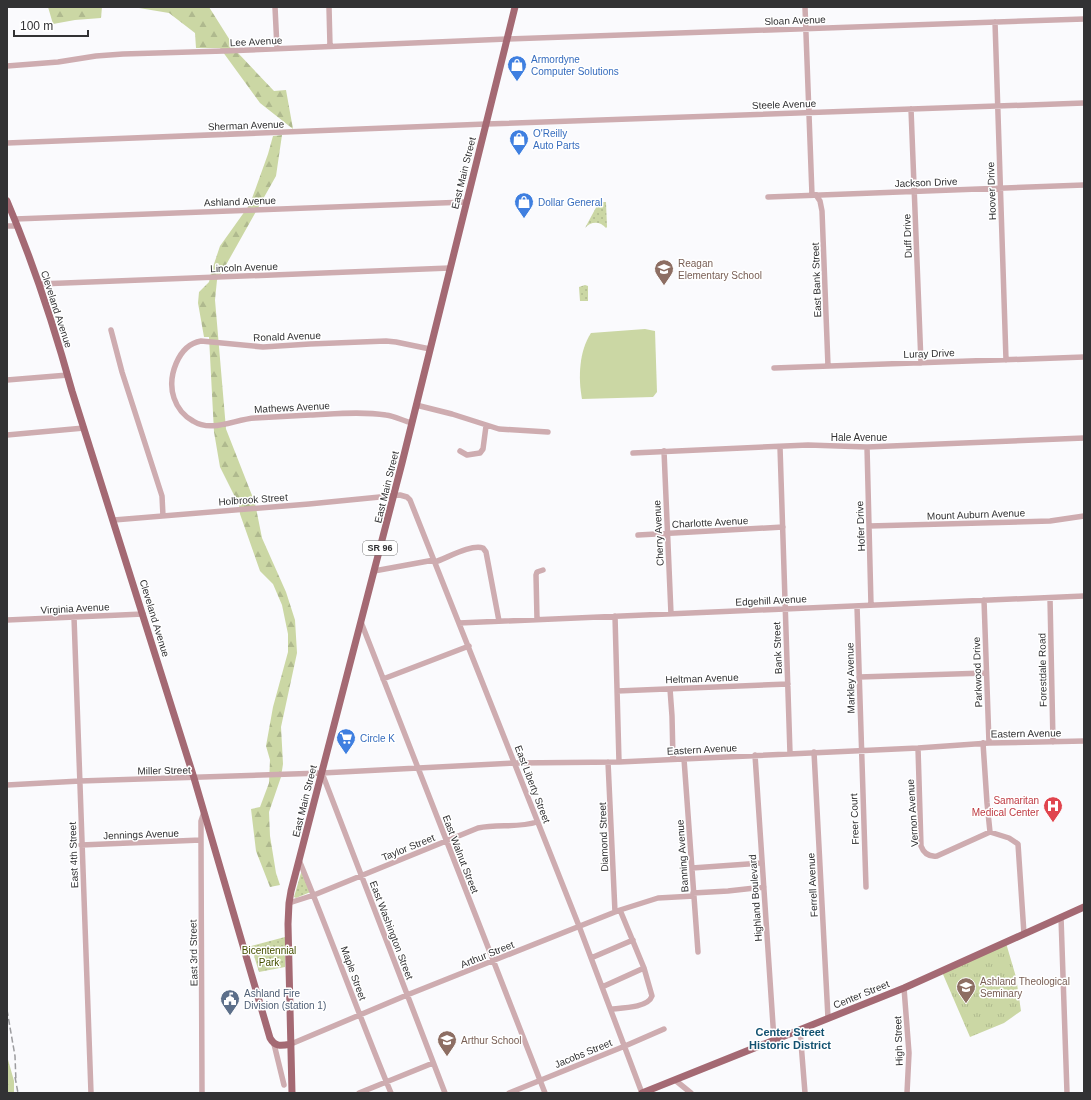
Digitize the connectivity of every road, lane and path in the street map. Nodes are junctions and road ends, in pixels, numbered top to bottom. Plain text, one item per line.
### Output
1 (275, 7) edge
2 (329, 7) edge
3 (515, 7) edge
4 (805, 7) edge
5 (1084, 19) edge
6 (995, 22) junction
7 (805, 28) junction
8 (507, 39) junction
9 (330, 46) junction
10 (277, 48) junction
11 (7, 66) edge
12 (1084, 103) edge
13 (998, 106) junction
14 (911, 109) junction
15 (808, 112) junction
16 (486, 124) junction
17 (7, 143) edge
18 (1084, 185) edge
19 (1000, 188) junction
20 (914, 191) junction
21 (814, 195) junction
22 (768, 197) dead end
23 (7, 200) edge
24 (466, 202) junction
25 (16, 222) junction
26 (7, 226) edge
27 (450, 268) junction
28 (39, 284) junction
29 (111, 330) dead end
30 (430, 349) junction
31 (1084, 357) edge
32 (1006, 360) junction
33 (921, 363) junction
34 (828, 366) junction
35 (774, 368) dead end
36 (68, 374) junction
37 (7, 380) edge
38 (172, 385) joint
39 (416, 405) junction
40 (412, 424) junction
41 (486, 426) junction
42 (84, 428) junction
43 (548, 432) dead end
44 (7, 435) edge
45 (1084, 438) edge
46 (780, 447) junction
47 (867, 447) junction
48 (460, 451) dead end
49 (664, 451) junction
50 (633, 453) dead end
51 (394, 496) junction
52 (163, 516) junction
53 (1084, 516) edge
54 (114, 520) junction
55 (869, 526) junction
56 (783, 527) junction
57 (667, 533) junction
58 (638, 535) dead end
59 (435, 561) junction
60 (544, 570) dead end
61 (374, 571) junction
62 (1084, 596) edge
63 (1050, 598) junction
64 (984, 600) junction
65 (871, 605) junction
66 (857, 606) junction
67 (785, 608) junction
68 (143, 614) junction
69 (671, 614) junction
70 (615, 616) junction
71 (74, 617) junction
72 (537, 619) junction
73 (7, 620) edge
74 (499, 621) junction
75 (361, 622) junction
76 (459, 623) junction
77 (469, 646) junction
78 (986, 673) junction
79 (859, 677) junction
80 (383, 679) junction
81 (788, 684) junction
82 (670, 689) junction
83 (617, 691) junction
84 (1084, 741) edge
85 (1053, 742) junction
86 (986, 743) junction
87 (918, 748) junction
88 (861, 750) junction
89 (814, 752) junction
90 (790, 753) junction
91 (755, 754) junction
92 (684, 759) junction
93 (673, 760) junction
94 (515, 762) junction
95 (608, 762) junction
96 (619, 762) junction
97 (418, 767) junction
98 (322, 773) junction
99 (194, 778) junction
100 (80, 781) junction
101 (7, 785) edge
102 (204, 812) junction
103 (537, 822) junction
104 (990, 832) junction
105 (201, 840) junction
106 (446, 841) junction
107 (82, 845) junction
108 (299, 860) junction
109 (762, 863) junction
110 (692, 868) junction
111 (361, 876) junction
112 (764, 887) junction
113 (866, 887) dead end
114 (694, 894) junction
115 (314, 895) junction
116 (289, 903) junction
117 (1084, 907) edge
118 (617, 911) junction
119 (1061, 917) junction
120 (579, 926) junction
121 (1024, 934) junction
122 (633, 940) junction
123 (698, 952) dead end
124 (591, 958) junction
125 (493, 961) junction
126 (644, 968) junction
127 (602, 986) junction
128 (904, 988) junction
129 (407, 995) junction
130 (611, 1009) junction
131 (359, 1016) junction
132 (828, 1018) junction
133 (664, 1028) dead end
134 (800, 1030) junction
135 (774, 1040) junction
136 (274, 1044) junction
137 (291, 1044) junction
138 (625, 1046) junction
139 (433, 1063) junction
140 (675, 1080) junction
141 (540, 1081) junction
142 (386, 1083) junction
143 (284, 1086) dead end
144 (91, 1093) edge
145 (202, 1093) edge
146 (292, 1093) edge
147 (359, 1093) edge
148 (390, 1093) edge
149 (445, 1093) edge
150 (509, 1093) edge
151 (545, 1093) edge
152 (642, 1093) edge
153 (691, 1093) edge
154 (805, 1093) edge
155 (906, 1093) edge
156 (1068, 1093) edge

1 - 10 street
2 - 9 street
3 - 8 main road, East Main Street / SR 96
4 - 7 street, East Bank Street
5 - 6 street, Sloan Avenue
6 - 7 street, Sloan Avenue
6 - 13 street, Hoover Drive
7 - 8 street, Sloan Avenue
7 - 15 street, East Bank Street
8 - 9 street, Lee Avenue
8 - 16 main road, East Main Street / SR 96
9 - 10 street, Lee Avenue
10 - 11 street, Lee Avenue
12 - 13 street, Steele Avenue
13 - 14 street, Steele Avenue
13 - 19 street, Hoover Drive
14 - 15 street, Steele Avenue
14 - 20 street, Duff Drive
15 - 16 street, Steele Avenue
15 - 21 street, East Bank Street
16 - 17 street, Sherman Avenue
16 - 24 main road, East Main Street / SR 96
18 - 19 street, Jackson Drive
19 - 20 street, Jackson Drive
19 - 32 street, Hoover Drive
20 - 21 street, Jackson Drive
20 - 33 street, Duff Drive
21 - 22 street, Jackson Drive
21 - 34 street, East Bank Street
23 - 25 main road, Cleveland Avenue
24 - 25 street, Ashland Avenue
24 - 27 main road, East Main Street / SR 96
25 - 26 street, Ashland Avenue
25 - 28 main road, Cleveland Avenue
27 - 28 street, Lincoln Avenue
27 - 30 main road, East Main Street / SR 96
28 - 36 main road, Cleveland Avenue
29 - 52 street
30 - 38 street, Ronald Avenue
30 - 39 main road, East Main Street / SR 96
31 - 32 street, Luray Drive
32 - 33 street, Luray Drive
33 - 34 street, Luray Drive
34 - 35 street, Luray Drive
36 - 37 street
36 - 42 main road, Cleveland Avenue
38 - 40 street, Mathews Avenue
39 - 40 main road, East Main Street / SR 96
39 - 41 street
40 - 51 main road, East Main Street / SR 96
41 - 43 street
41 - 48 street
42 - 44 street
42 - 54 main road, Cleveland Avenue
45 - 47 street, Hale Avenue
46 - 47 street, Hale Avenue
46 - 49 street, Hale Avenue
46 - 56 street, Bank Street
47 - 55 street, Hofer Drive
49 - 50 street, Hale Avenue
49 - 57 street, Cherry Avenue
51 - 52 street, Holbrook Street
51 - 59 street, East Liberty Street
51 - 61 main road, East Main Street / SR 96
52 - 54 street, Holbrook Street
53 - 55 street, Mount Auburn Avenue
54 - 68 main road, Cleveland Avenue
55 - 65 street, Hofer Drive
56 - 57 street, Charlotte Avenue
56 - 67 street, Bank Street
57 - 58 street, Charlotte Avenue
57 - 69 street, Cherry Avenue
59 - 61 street
59 - 74 street
59 - 76 street, East Liberty Street
60 - 72 street
61 - 75 main road, East Main Street / SR 96
62 - 63 street, Edgehill Avenue
63 - 64 street, Edgehill Avenue
63 - 85 street, Forestdale Road
64 - 65 street, Edgehill Avenue
64 - 78 street, Parkwood Drive
65 - 66 street, Edgehill Avenue
66 - 67 street, Edgehill Avenue
66 - 79 street, Markley Avenue
67 - 69 street, Edgehill Avenue
67 - 81 street, Bank Street
68 - 71 street, Virginia Avenue
68 - 99 main road, Cleveland Avenue
69 - 70 street, Edgehill Avenue
70 - 72 street, Edgehill Avenue
70 - 83 street
71 - 73 street, Virginia Avenue
71 - 100 street, East 4th Street
72 - 74 street, Edgehill Avenue
74 - 76 street, Edgehill Avenue
75 - 80 street, East Walnut Street
75 - 98 main road, East Main Street / SR 96
76 - 77 street, East Liberty Street
77 - 80 street
77 - 94 street, East Liberty Street
78 - 79 street
78 - 86 street, Parkwood Drive
79 - 88 street, Markley Avenue
80 - 97 street, East Walnut Street
81 - 82 street, Heltman Avenue
81 - 90 street, Bank Street
82 - 83 street, Heltman Avenue
82 - 93 street
83 - 96 street
84 - 85 street, Eastern Avenue
85 - 86 street, Eastern Avenue
86 - 87 street, Eastern Avenue
86 - 104 street, Parkwood Drive
87 - 88 street, Eastern Avenue
87 - 104 street, Vernon Avenue
88 - 89 street, Eastern Avenue
88 - 113 street, Freer Court
89 - 90 street, Eastern Avenue
89 - 132 street, Ferrell Avenue
90 - 91 street, Eastern Avenue
91 - 92 street, Eastern Avenue
91 - 109 street, Highland Boulevard
92 - 93 street, Eastern Avenue
92 - 110 street, Banning Avenue
93 - 96 street, Eastern Avenue
94 - 95 street, Eastern Avenue
94 - 97 street, Eastern Avenue
94 - 103 street, East Liberty Street
95 - 96 street, Eastern Avenue
95 - 118 street, Diamond Street
97 - 98 street, Eastern Avenue
97 - 106 street, East Walnut Street
98 - 99 street, Miller Street
98 - 108 main road, East Main Street / SR 96
98 - 111 street, East Washington Street
99 - 100 street, Miller Street
99 - 102 main road, Cleveland Avenue
100 - 101 street, Miller Street
100 - 107 street, East 4th Street
102 - 105 street, East 3rd Street
102 - 136 main road, Cleveland Avenue
103 - 106 street, Taylor Street
103 - 120 street, East Liberty Street
104 - 121 street
105 - 107 street, Jennings Avenue
105 - 145 street, East 3rd Street
106 - 111 street, Taylor Street
106 - 125 street, East Walnut Street
107 - 144 street, East 4th Street
108 - 115 street, Maple Street
108 - 116 main road, East Main Street / SR 96
109 - 110 street
109 - 112 street, Highland Boulevard
110 - 114 street, Banning Avenue
111 - 115 street, Taylor Street
111 - 129 street, East Washington Street
112 - 114 street, Arthur Street
112 - 135 street, Highland Boulevard
114 - 118 street, Arthur Street
114 - 123 street, Banning Avenue
115 - 116 street, Taylor Street
115 - 131 street, Maple Street
116 - 137 main road, East Main Street / SR 96
117 - 119 main road, Center Street
118 - 120 street, Arthur Street
118 - 122 street, Diamond Street
119 - 121 main road, Center Street
119 - 156 street
120 - 124 street, East Liberty Street
120 - 125 street, Arthur Street
121 - 128 main road, Center Street
122 - 124 street
122 - 126 street, Diamond Street
124 - 127 street, East Liberty Street
125 - 129 street, Arthur Street
125 - 141 street, East Walnut Street
126 - 127 street
126 - 130 street, Diamond Street
127 - 130 street, East Liberty Street
128 - 132 main road, Center Street
128 - 155 street, High Street
129 - 131 street, Arthur Street
129 - 139 street, East Washington Street
130 - 138 street, East Liberty Street
131 - 137 street, Arthur Street
131 - 142 street, Maple Street
132 - 134 main road, Center Street
133 - 138 street, Jacobs Street
134 - 135 main road, Center Street
134 - 154 street
135 - 140 main road, Center Street
136 - 137 main road
136 - 143 street, Cleveland Avenue
137 - 146 main road, East Main Street / SR 96
138 - 141 street, Jacobs Street
138 - 152 street, East Liberty Street
139 - 142 street
139 - 149 street, East Washington Street
140 - 152 main road, Center Street
140 - 153 street
141 - 150 street, Jacobs Street
141 - 151 street, East Walnut Street
142 - 147 street
142 - 148 street, Maple Street

